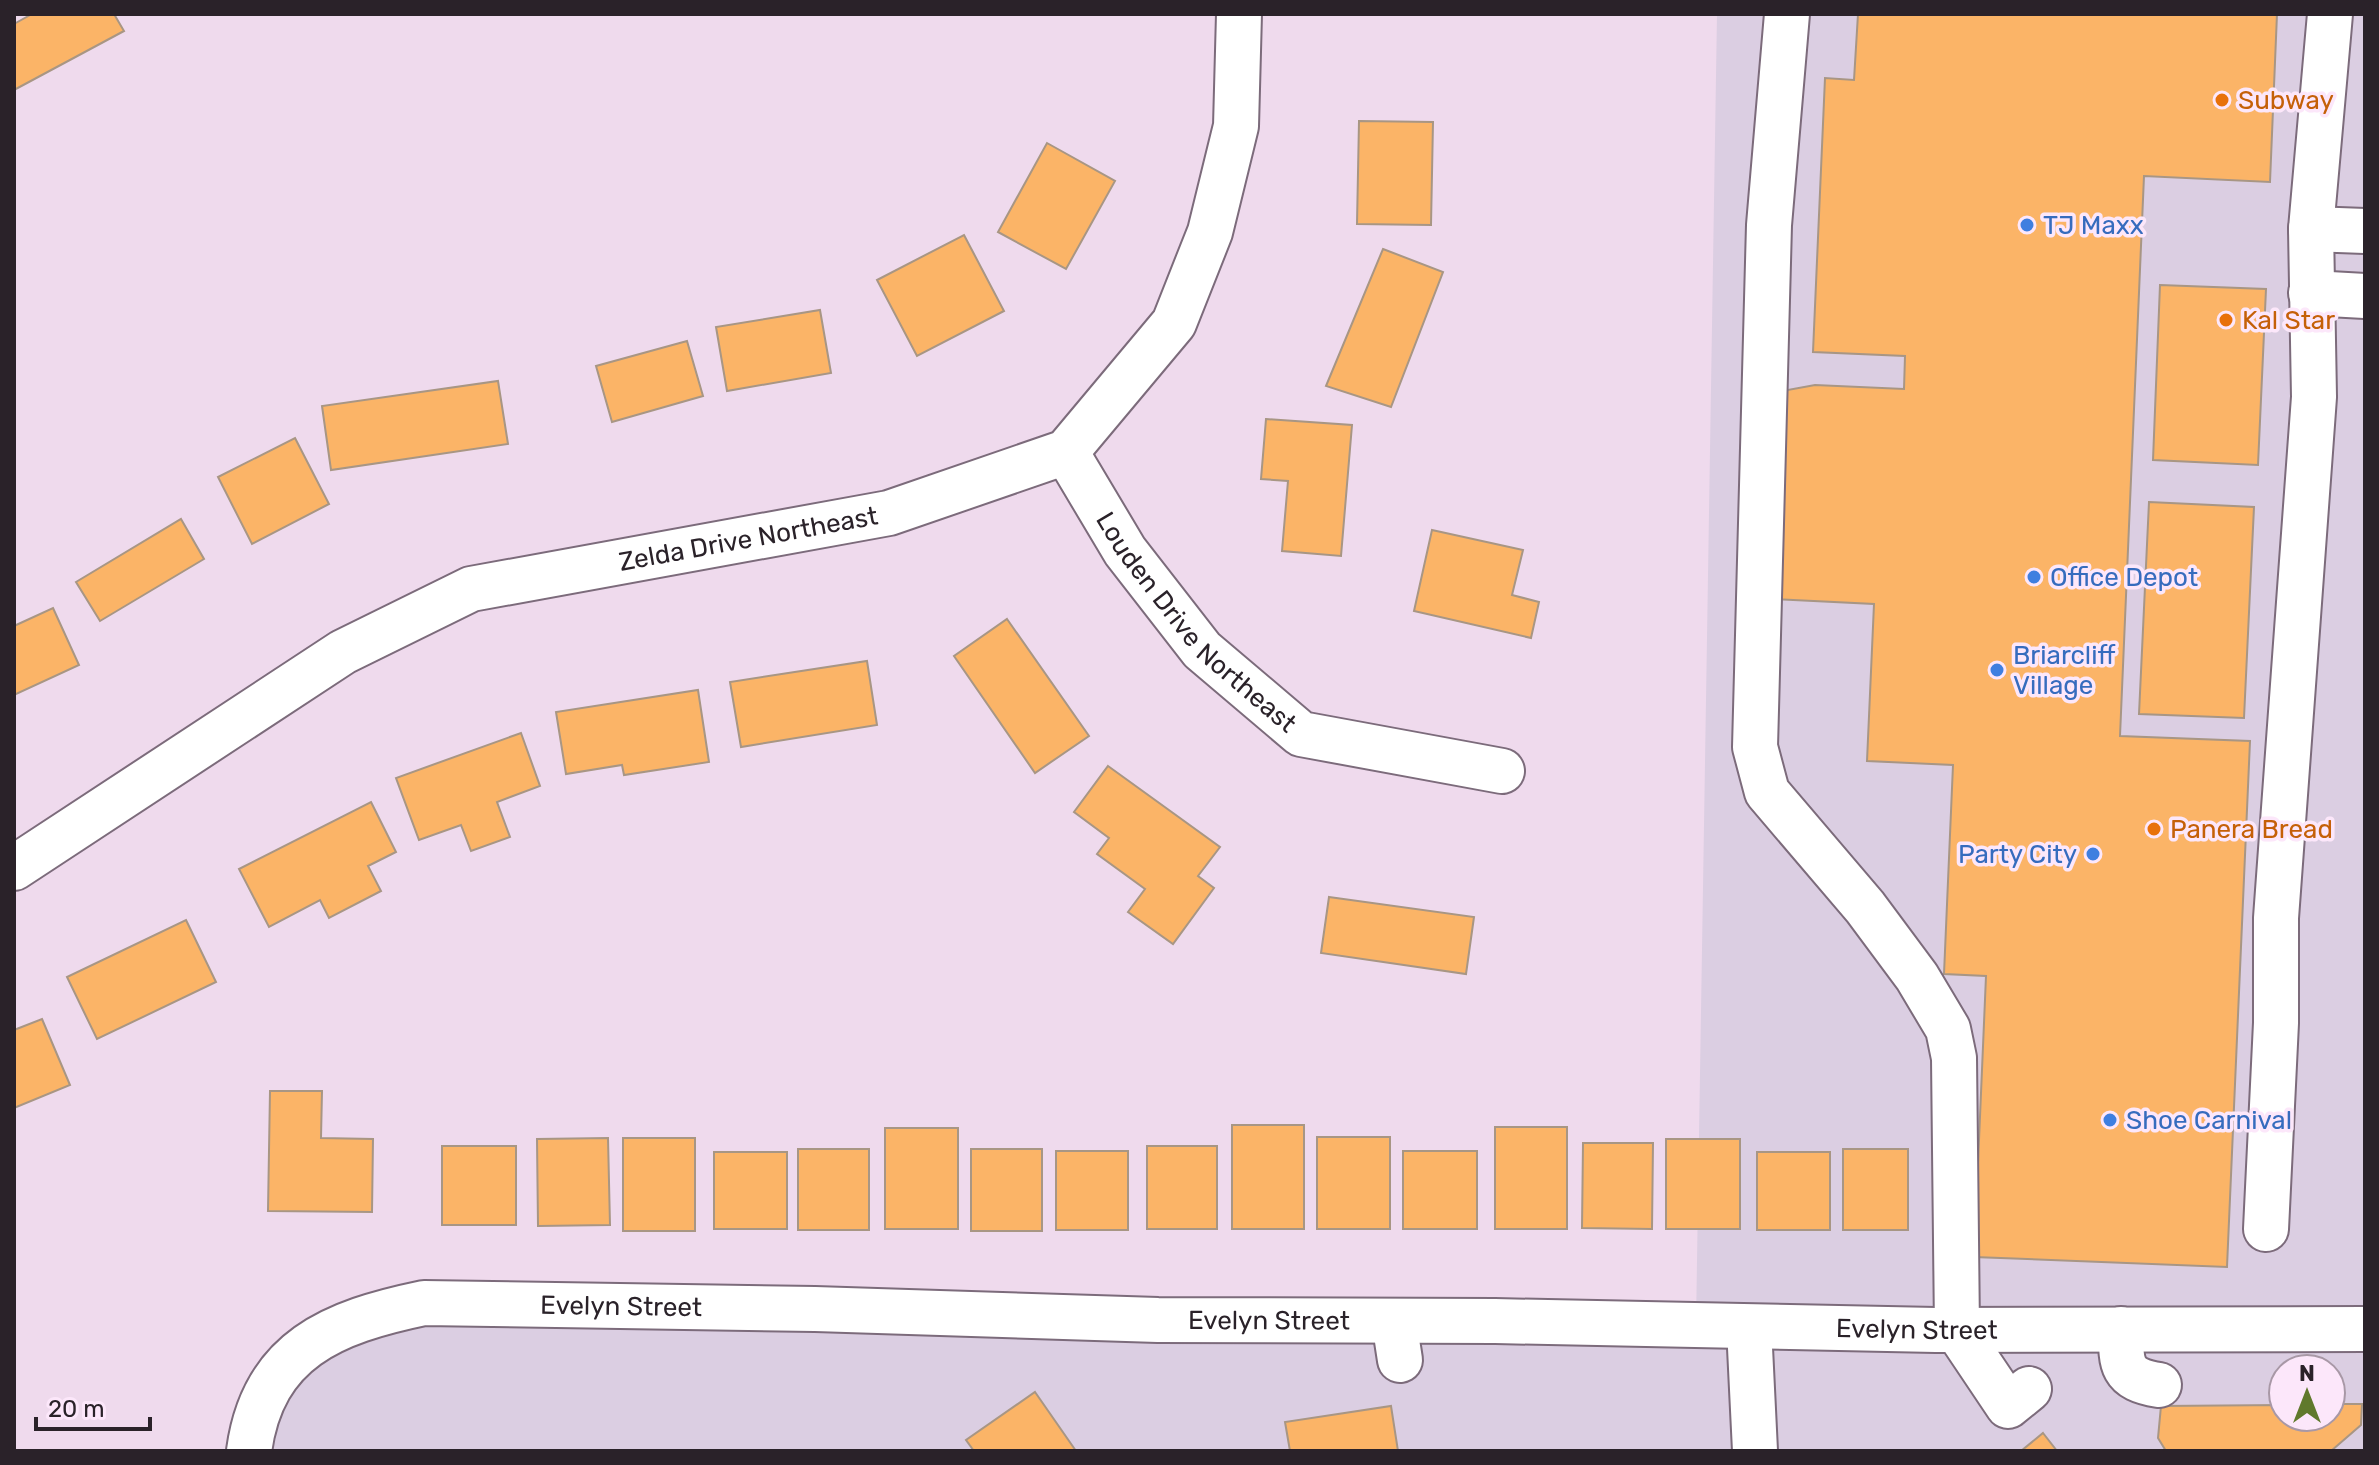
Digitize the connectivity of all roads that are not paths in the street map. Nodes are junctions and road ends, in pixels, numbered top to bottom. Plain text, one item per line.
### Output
1 (1239, 14) edge
2 (1787, 14) edge
3 (2330, 14) edge
4 (2311, 229) junction
5 (2365, 231) edge
6 (2311, 293) junction
7 (2365, 296) edge
8 (1066, 452) junction
9 (1502, 771) dead end
10 (14, 868) edge
11 (2266, 1229) dead end
12 (1749, 1327) junction
13 (2121, 1329) junction
14 (2365, 1329) edge
15 (1957, 1330) junction
16 (2159, 1385) dead end
17 (2029, 1389) dead end
18 (249, 1451) edge
19 (1755, 1451) edge

1 - 8 street
2 - 15 street
3 - 4 street
4 - 5 street
4 - 6 street
6 - 7 street
6 - 11 street
8 - 9 street, Louden Drive Northeast
8 - 10 street, Zelda Drive Northeast
12 - 15 street, Evelyn Street
12 - 18 street, Evelyn Street
12 - 19 street
13 - 14 street, Evelyn Street
13 - 15 street, Evelyn Street
13 - 16 street
15 - 17 street

